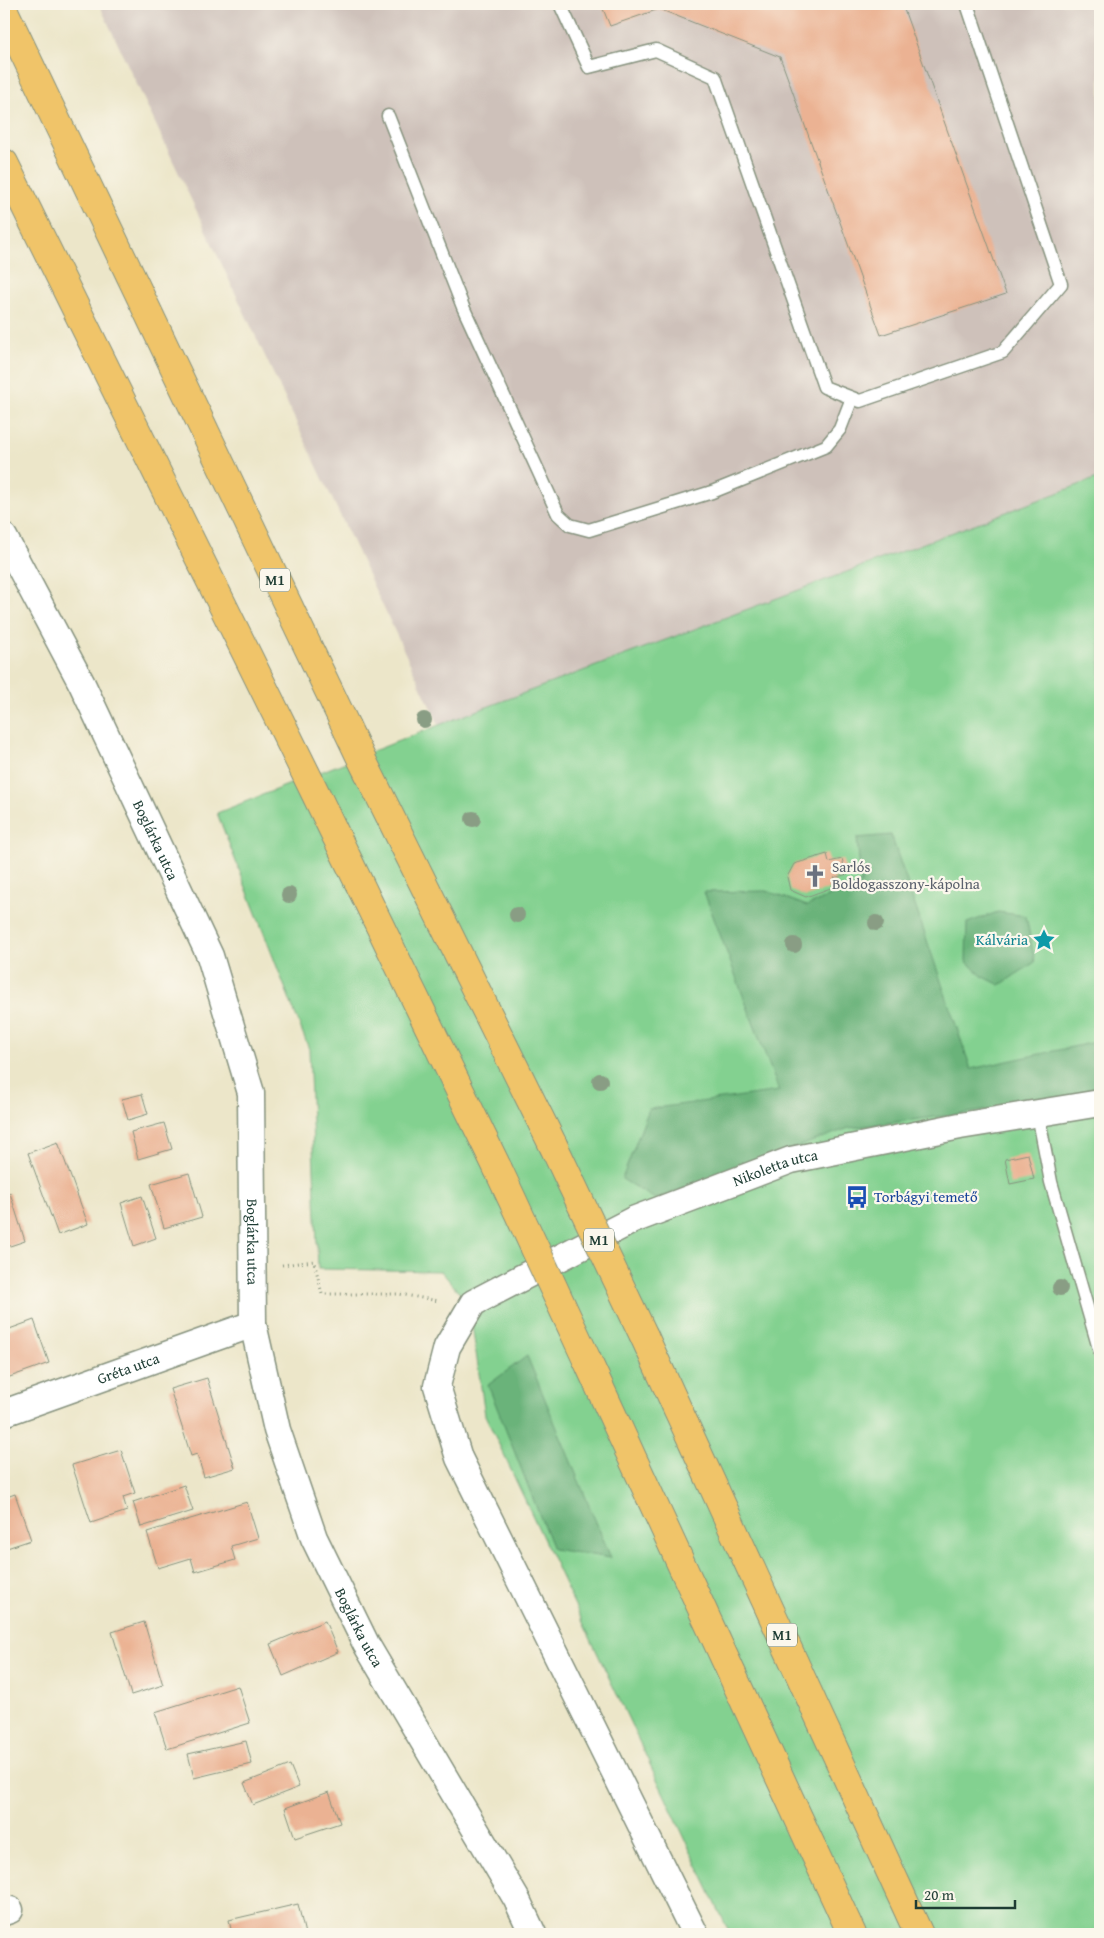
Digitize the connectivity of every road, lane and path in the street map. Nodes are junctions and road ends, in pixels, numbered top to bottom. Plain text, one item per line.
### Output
1 (560, 4) edge
2 (967, 4) edge
3 (4, 11) edge
4 (388, 116) dead end
5 (4, 163) edge
6 (852, 398) junction
7 (4, 538) edge
8 (1100, 1103) edge
9 (1038, 1114) junction
10 (314, 1261) dead end
11 (473, 1303) junction
12 (253, 1324) junction
13 (1100, 1352) edge
14 (4, 1413) edge
15 (533, 1934) edge
16 (695, 1934) edge
17 (852, 1934) edge
18 (919, 1934) edge

1 - 6 lane
2 - 6 lane
3 - 18 highway, M1, bridge
4 - 6 lane
5 - 17 highway, bridge
7 - 12 street, Boglárka utca
8 - 9 street, Nikoletta utca
9 - 11 street, Nikoletta utca
9 - 13 lane
10 - 11 path
11 - 16 street
12 - 14 street, Gréta utca
12 - 15 street, Boglárka utca

